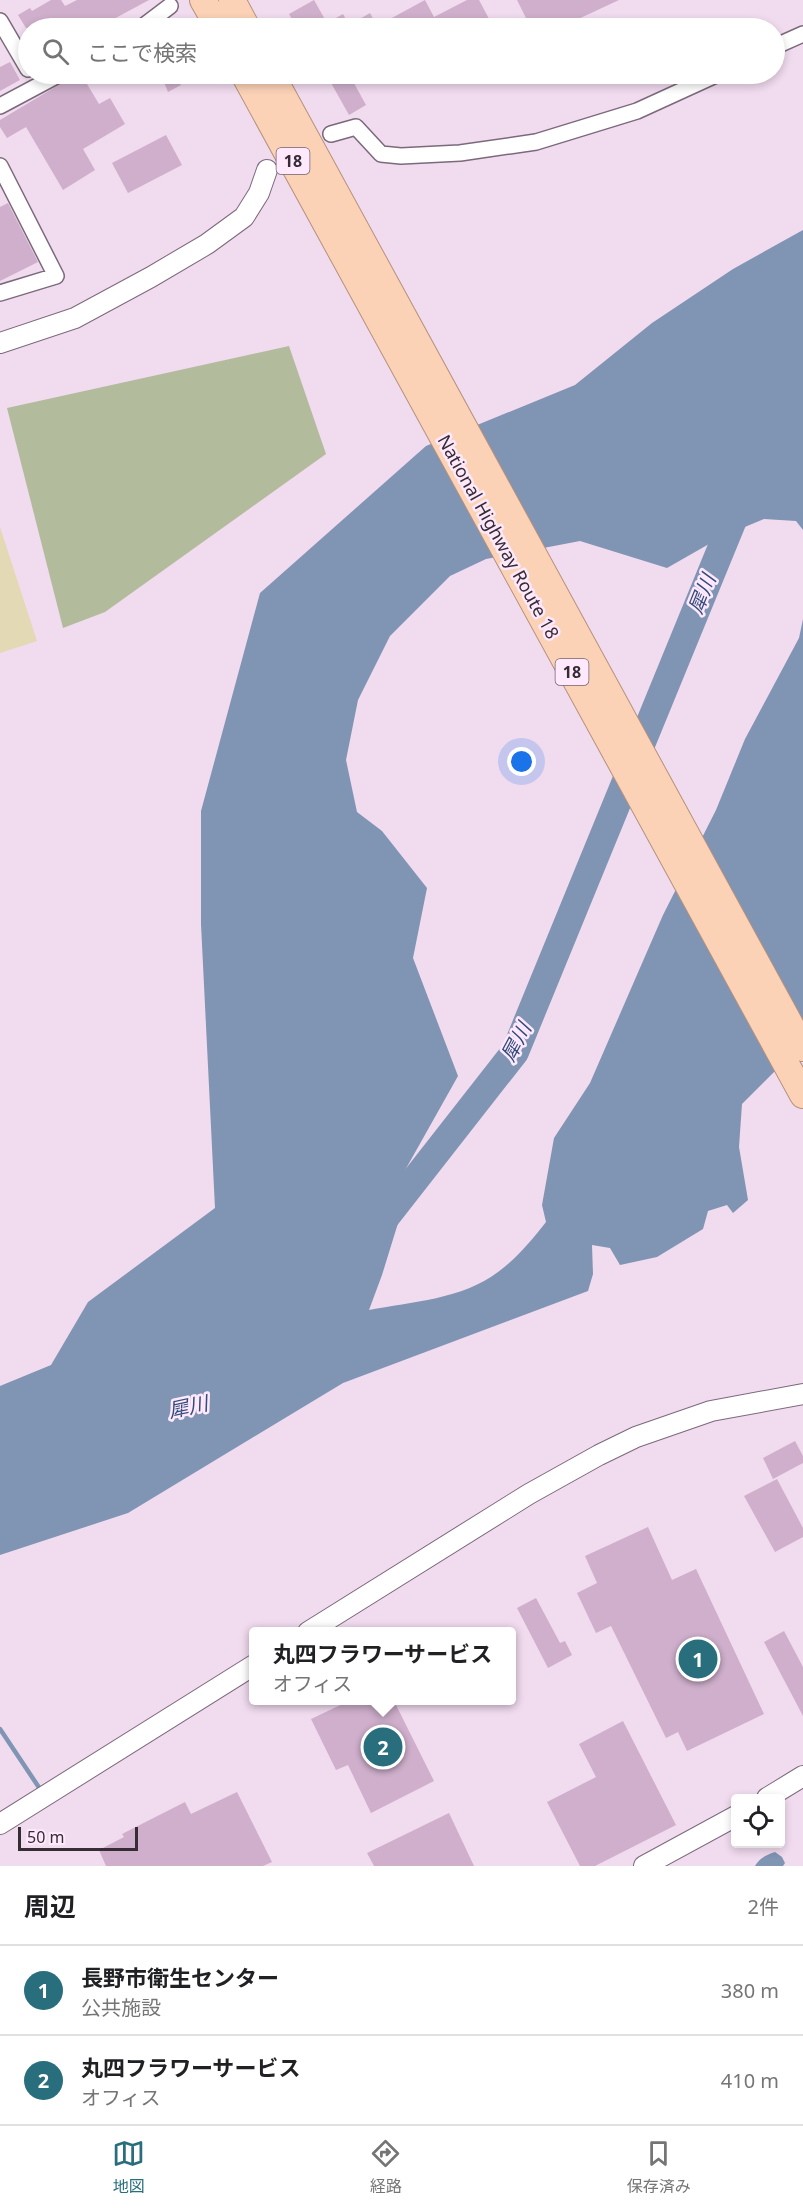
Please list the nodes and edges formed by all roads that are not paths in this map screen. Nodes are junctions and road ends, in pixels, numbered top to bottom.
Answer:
1 (203, 0) edge
2 (232, 0) edge
3 (170, 6) dead end
4 (154, 18) edge
5 (213, 18) edge
6 (242, 18) edge
7 (0, 21) edge
8 (803, 34) edge
9 (785, 42) edge
10 (18, 52) edge
11 (29, 84) edge
12 (250, 84) edge
13 (276, 84) edge
14 (696, 84) edge
15 (0, 106) edge
16 (331, 134) dead end
17 (0, 166) edge
18 (267, 170) dead end
19 (352, 246) junction
20 (0, 293) edge
21 (0, 343) edge
22 (803, 1048) edge
23 (803, 1095) edge
24 (803, 1394) edge
25 (316, 1627) edge
26 (249, 1668) edge
27 (803, 1776) edge
28 (773, 1794) edge
29 (731, 1818) edge
30 (0, 1824) edge
31 (645, 1866) edge

1 - 5 highway
2 - 6 highway
3 - 4 street
7 - 10 street
8 - 9 street
11 - 15 street
12 - 19 highway, National Highway Route 18 / 18
13 - 19 highway, National Highway Route 18 / 18
14 - 16 street
17 - 20 street
18 - 21 street
19 - 22 highway, National Highway Route 18 / 18
19 - 23 highway, National Highway Route 18 / 18
24 - 25 street
26 - 30 street
27 - 28 street
29 - 31 street

